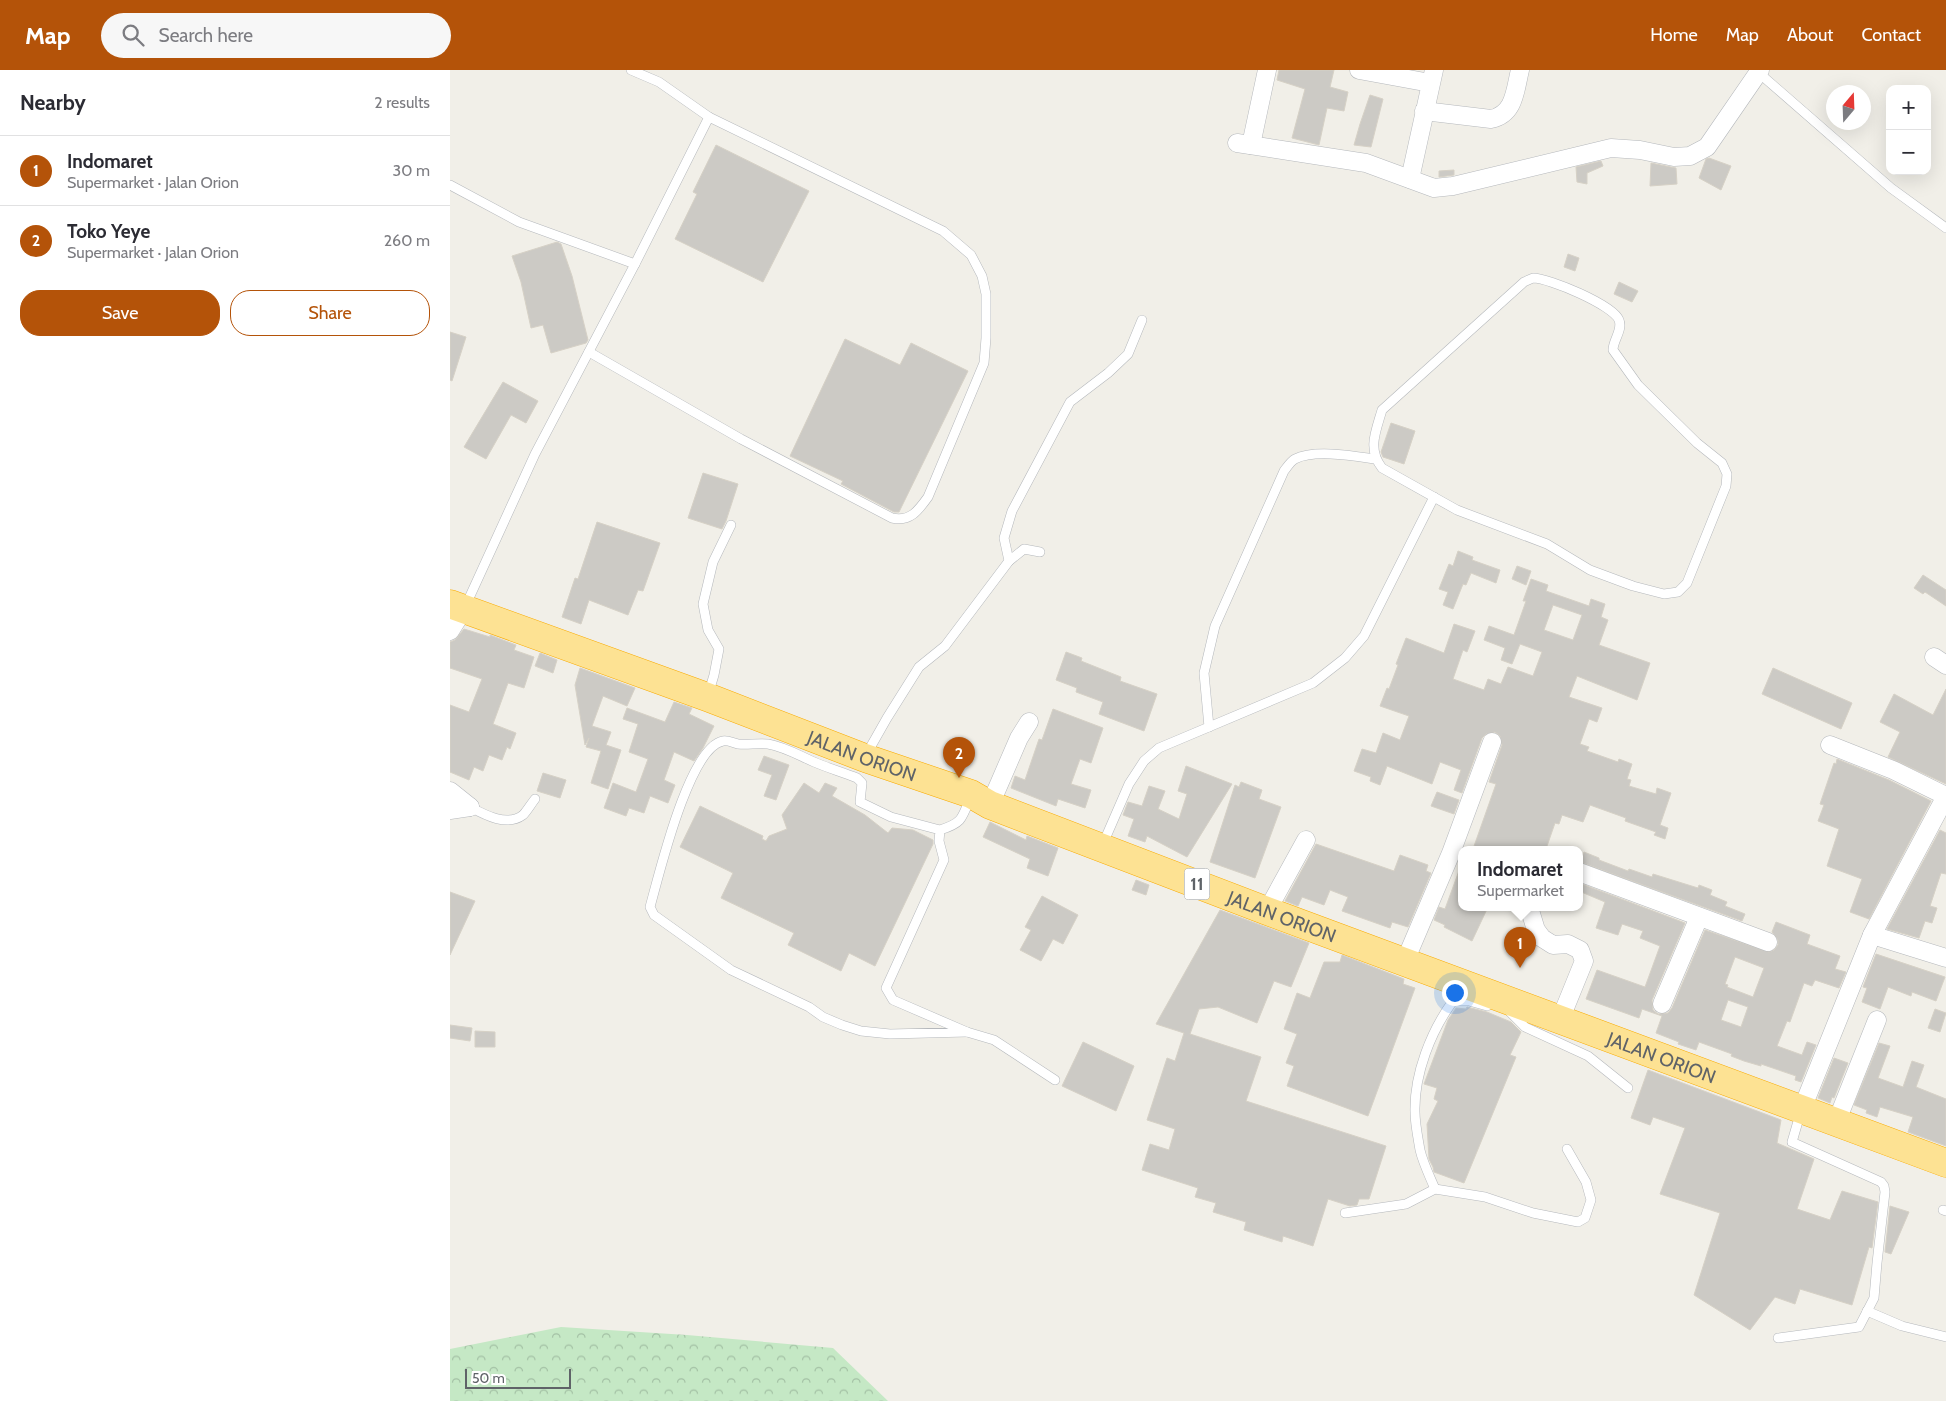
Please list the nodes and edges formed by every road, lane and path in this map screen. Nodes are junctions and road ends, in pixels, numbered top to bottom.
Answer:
1 (631, 70) edge
2 (653, 70) edge
3 (1267, 70) edge
4 (1359, 70) edge
5 (1520, 70) edge
6 (1759, 72) edge
7 (1432, 77) edge
8 (659, 82) junction
9 (1424, 111) junction
10 (709, 117) junction
11 (1410, 179) junction
12 (450, 185) edge
13 (1946, 228) edge
14 (635, 264) junction
15 (1142, 320) dead end
16 (590, 352) junction
17 (1375, 459) junction
18 (1434, 496) junction
19 (731, 525) dead end
20 (1040, 552) dead end
21 (1009, 561) junction
22 (455, 615) edge
23 (707, 697) junction
24 (1029, 722) dead end
25 (1209, 727) junction
26 (1492, 742) dead end
27 (1830, 744) dead end
28 (864, 758) junction
29 (450, 791) edge
30 (1945, 793) edge
31 (535, 799) dead end
32 (980, 799) junction
33 (470, 807) junction
34 (450, 810) edge
35 (940, 830) junction
36 (1306, 840) dead end
37 (1102, 847) junction
38 (1583, 874) edge
39 (1267, 911) junction
40 (1530, 911) edge
41 (1699, 917) junction
42 (1872, 935) junction
43 (1768, 942) dead end
44 (1946, 958) edge
45 (1405, 961) junction
46 (1662, 1004) dead end
47 (1506, 1008) junction
48 (1560, 1020) junction
49 (1877, 1020) dead end
50 (967, 1032) junction
51 (1055, 1080) dead end
52 (1628, 1088) dead end
53 (1802, 1109) junction
54 (1836, 1122) junction
55 (1567, 1150) dead end
56 (1946, 1163) edge
57 (1435, 1189) junction
58 (1345, 1213) dead end
59 (1867, 1311) junction
60 (1946, 1337) edge
61 (1778, 1338) dead end

1 - 8 lane
2 - 8 lane
3 - 11 street
4 - 7 street
5 - 9 street
6 - 11 street
6 - 13 lane
7 - 9 street
8 - 10 lane
9 - 11 street
10 - 14 lane
10 - 16 lane
12 - 14 lane
14 - 16 lane
15 - 21 lane
16 - 22 lane
17 - 18 lane
17 - 18 lane
17 - 25 lane
18 - 25 lane
19 - 23 lane
20 - 21 lane
21 - 28 lane
22 - 23 highway, JALAN ORION / 11
23 - 28 highway, JALAN ORION / 11
24 - 32 street
25 - 37 lane
26 - 45 street
27 - 30 street
28 - 32 highway, JALAN ORION / 11
29 - 33 street
30 - 42 street
31 - 33 lane
32 - 35 lane
32 - 37 highway, JALAN ORION / 11
33 - 34 street
35 - 50 lane
35 - 50 lane
36 - 39 street
37 - 39 highway, JALAN ORION / 11
38 - 41 street
39 - 45 highway, JALAN ORION / 11
40 - 48 street
41 - 43 street
41 - 46 street
42 - 44 street
42 - 53 street
45 - 47 highway, JALAN ORION / 11
47 - 48 highway, JALAN ORION / 11
47 - 52 lane
47 - 57 lane
48 - 53 highway, JALAN ORION / 11
49 - 54 street
50 - 51 lane
53 - 54 highway, JALAN ORION / 11
53 - 59 lane
54 - 56 highway, JALAN ORION / 11
55 - 57 lane
57 - 58 lane
59 - 60 lane
59 - 61 lane

